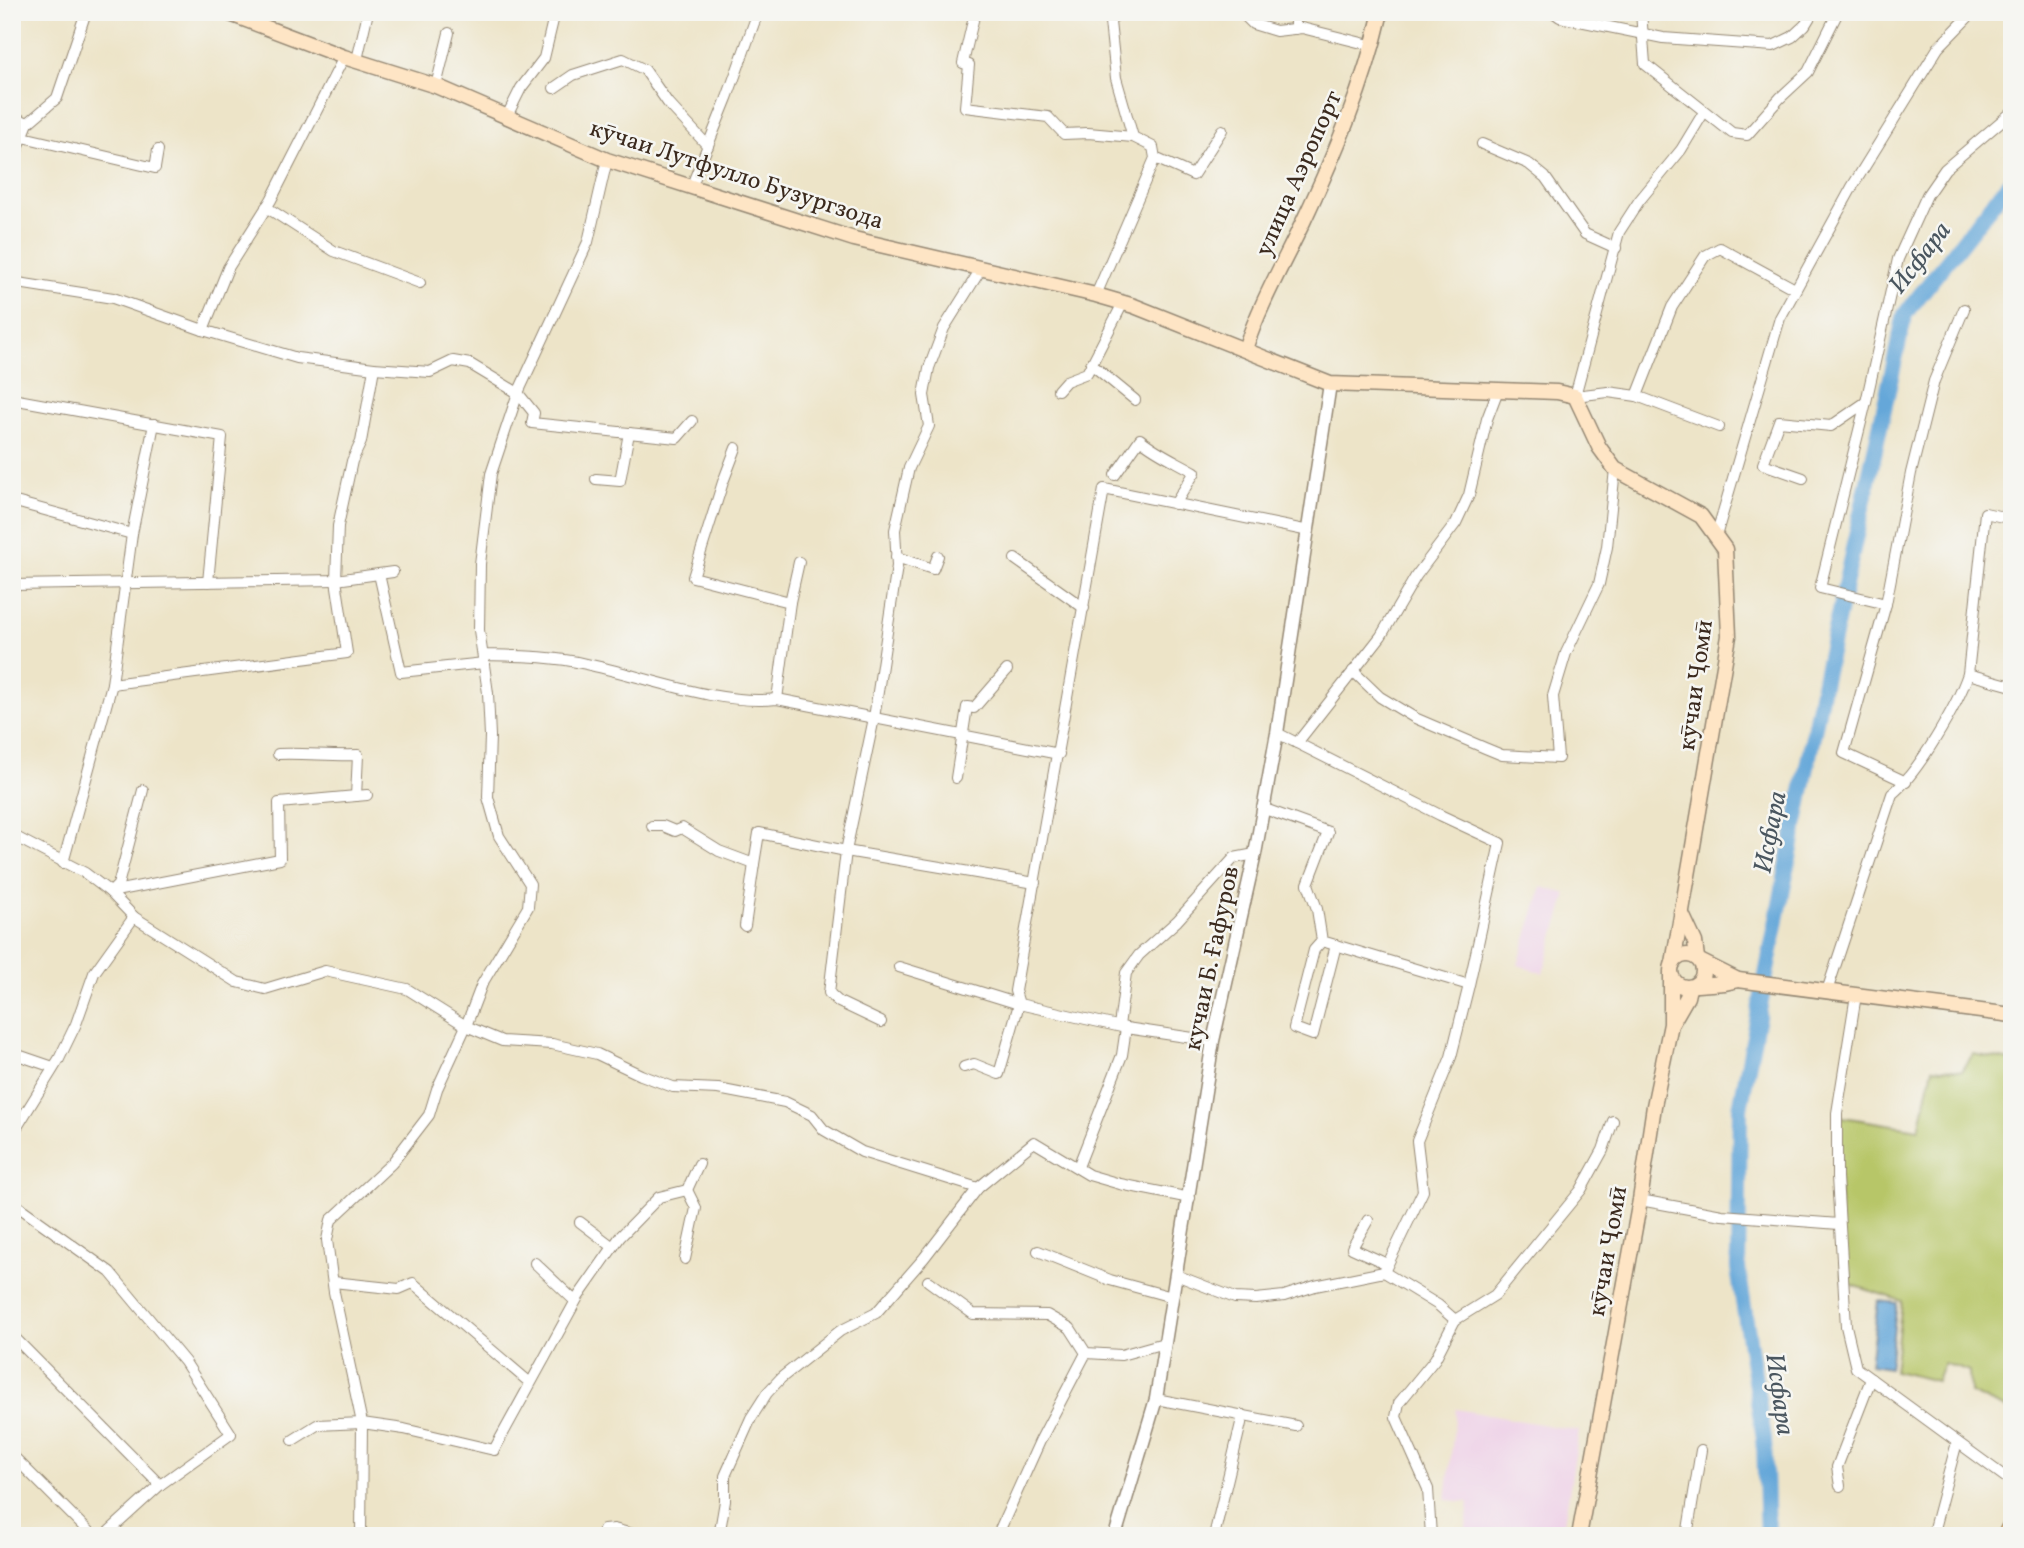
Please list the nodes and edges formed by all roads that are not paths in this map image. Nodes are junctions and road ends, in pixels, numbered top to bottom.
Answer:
1 (86, 12) edge
2 (225, 12) edge
3 (368, 12) edge
4 (555, 12) edge
5 (758, 12) edge
6 (975, 12) edge
7 (1117, 12) edge
8 (1241, 12) edge
9 (1295, 12) edge
10 (1381, 12) edge
11 (1553, 12) edge
12 (1641, 12) edge
13 (1813, 12) edge
14 (1838, 12) edge
15 (1973, 12) edge
16 (1295, 29) junction
17 (449, 33) dead end
18 (1643, 33) junction
19 (1374, 46) junction
20 (351, 59) junction
21 (436, 86) junction
22 (554, 88) dead end
23 (1704, 112) junction
24 (2012, 112) edge
25 (12, 116) edge
26 (507, 116) junction
27 (28, 123) junction
28 (1222, 130) dead end
29 (23, 137) junction
30 (1133, 137) junction
31 (1482, 144) dead end
32 (708, 146) junction
33 (159, 150) dead end
34 (1155, 158) junction
35 (607, 160) junction
36 (12, 163) edge
37 (692, 185) junction
38 (266, 207) junction
39 (1616, 248) junction
40 (981, 269) junction
41 (12, 282) edge
42 (420, 283) dead end
43 (1796, 289) junction
44 (1096, 295) junction
45 (1124, 303) junction
46 (1964, 309) dead end
47 (204, 330) junction
48 (1245, 349) junction
49 (12, 351) edge
50 (1091, 364) junction
51 (12, 368) edge
52 (374, 368) junction
53 (1330, 384) junction
54 (1058, 390) dead end
55 (1497, 390) junction
56 (518, 393) junction
57 (1637, 396) junction
58 (1575, 397) junction
59 (12, 399) edge
60 (1135, 400) dead end
61 (1866, 402) junction
62 (692, 421) dead end
63 (154, 424) junction
64 (1719, 427) dead end
65 (629, 433) junction
66 (736, 448) dead end
67 (1615, 470) junction
68 (1115, 475) dead end
69 (1803, 478) dead end
70 (596, 479) dead end
71 (12, 501) edge
72 (1175, 504) junction
73 (2012, 519) edge
74 (1309, 531) junction
75 (132, 534) junction
76 (1716, 536) junction
77 (938, 556) dead end
78 (896, 558) junction
79 (1015, 559) dead end
80 (799, 562) dead end
81 (393, 572) dead end
82 (379, 574) junction
83 (337, 580) junction
84 (125, 582) junction
85 (208, 582) junction
86 (12, 585) edge
87 (790, 603) junction
88 (1881, 603) junction
89 (1084, 608) junction
90 (484, 659) junction
91 (1007, 670) dead end
92 (1353, 671) junction
93 (1968, 674) junction
94 (112, 684) junction
95 (2012, 686) edge
96 (777, 699) junction
97 (874, 718) junction
98 (1277, 733) junction
99 (962, 736) junction
100 (1297, 743) junction
101 (278, 754) dead end
102 (1059, 754) junction
103 (956, 778) dead end
104 (1906, 782) junction
105 (144, 790) dead end
106 (1262, 808) junction
107 (652, 827) dead end
108 (12, 835) edge
109 (846, 851) junction
110 (1255, 855) junction
111 (63, 863) junction
112 (754, 864) junction
113 (1035, 883) junction
114 (110, 892) junction
115 (1681, 912) junction
116 (134, 917) junction
117 (745, 926) dead end
118 (1322, 941) junction
119 (1336, 945) junction
120 (1699, 960) junction
121 (899, 967) dead end
122 (1672, 969) junction
123 (1742, 980) junction
124 (1469, 985) junction
125 (1693, 986) junction
126 (1827, 991) junction
127 (1856, 995) junction
128 (1018, 1004) junction
129 (2012, 1015) edge
130 (881, 1022) dead end
131 (1671, 1024) junction
132 (466, 1026) junction
133 (1123, 1027) junction
134 (1213, 1041) junction
135 (12, 1053) edge
136 (54, 1067) junction
137 (964, 1068) dead end
138 (1613, 1121) dead end
139 (12, 1135) edge
140 (699, 1164) dead end
141 (1078, 1167) junction
142 (978, 1188) junction
143 (687, 1190) junction
144 (1190, 1198) junction
145 (1640, 1200) junction
146 (12, 1202) edge
147 (1368, 1220) dead end
148 (580, 1222) dead end
149 (1839, 1224) junction
150 (613, 1247) junction
151 (1038, 1251) dead end
152 (685, 1259) dead end
153 (535, 1263) dead end
154 (1385, 1268) junction
155 (1176, 1275) junction
156 (928, 1281) dead end
157 (333, 1282) junction
158 (1172, 1297) junction
159 (575, 1301) junction
160 (1455, 1320) junction
161 (12, 1335) edge
162 (1164, 1343) junction
163 (1086, 1353) junction
164 (1871, 1379) junction
165 (529, 1382) junction
166 (1156, 1399) junction
167 (1243, 1415) junction
168 (362, 1423) junction
169 (1296, 1426) dead end
170 (293, 1440) dead end
171 (1957, 1443) junction
172 (1701, 1450) dead end
173 (12, 1455) edge
174 (2012, 1482) edge
175 (160, 1485) junction
176 (1840, 1486) dead end
177 (2012, 1521) edge
178 (93, 1536) edge
179 (104, 1536) edge
180 (361, 1536) edge
181 (602, 1536) edge
182 (640, 1536) edge
183 (719, 1536) edge
184 (997, 1536) edge
185 (1115, 1536) edge
186 (1214, 1536) edge
187 (1431, 1536) edge
188 (1579, 1536) edge
189 (1687, 1536) edge
190 (1933, 1536) edge
191 (2005, 1536) edge

1 - 27 street
2 - 20 main road, кӯчаи Лутфулло Бузургзода
3 - 20 street
4 - 26 street
5 - 32 street
6 - 30 street
7 - 30 street
8 - 16 street
9 - 16 street
10 - 19 main road, улица Аэропорт
11 - 18 street
12 - 18 street
13 - 18 street
14 - 23 street
15 - 43 street
16 - 19 street
17 - 21 street
18 - 23 street
19 - 48 main road, улица Аэропорт
20 - 21 main road, кӯчаи Лутфулло Бузургзода
20 - 38 street
21 - 26 main road, кӯчаи Лутфулло Бузургзода
22 - 32 street
23 - 39 street
24 - 61 street
25 - 27 street
26 - 35 main road, кӯчаи Лутфулло Бузургзода
27 - 29 street
28 - 34 street
29 - 33 street
29 - 36 street
30 - 34 street
31 - 39 street
32 - 37 street
34 - 44 street
35 - 37 main road, кӯчаи Лутфулло Бузургзода
35 - 56 street
37 - 40 main road, кӯчаи Лутфулло Бузургзода
38 - 42 street
38 - 47 street
39 - 58 street
40 - 44 main road, кӯчаи Лутфулло Бузургзода
40 - 78 street
41 - 47 street
43 - 57 street
43 - 76 street
44 - 45 main road, кӯчаи Лутфулло Бузургзода
45 - 48 main road, кӯчаи Лутфулло Бузургзода
45 - 50 street
46 - 88 street
47 - 52 street
48 - 53 main road, кӯчаи Лутфулло Бузургзода
49 - 51 street
50 - 54 street
50 - 60 street
52 - 56 street
52 - 83 street
53 - 55 main road
53 - 74 street, кучаи Б. Ғафуров
55 - 58 main road
55 - 92 street
56 - 65 street
56 - 90 street
57 - 58 street
57 - 64 street
58 - 67 main road, кӯчаи Ҷомӣ
59 - 63 street
61 - 69 street
61 - 88 street
62 - 65 street
63 - 75 street
63 - 85 street
65 - 70 street
66 - 87 street
67 - 76 main road, кӯчаи Ҷомӣ
67 - 92 street
68 - 72 street
71 - 75 street
72 - 74 street
72 - 89 street
73 - 93 street
74 - 98 street, кучаи Б. Ғафуров
75 - 84 street
76 - 115 main road, кӯчаи Ҷомӣ
77 - 78 street
78 - 97 street
79 - 89 street
80 - 87 street
81 - 82 street
82 - 83 street
82 - 90 street
83 - 85 street
83 - 94 street
84 - 85 street
84 - 86 street
84 - 94 street
87 - 96 street
88 - 104 street
89 - 102 street
90 - 96 street
90 - 132 street
91 - 99 street
92 - 100 street
93 - 95 street
93 - 104 street
94 - 111 street
96 - 97 street
97 - 99 street
97 - 109 street
98 - 100 street
98 - 106 street, кучаи Б. Ғафуров
99 - 102 street
99 - 103 street
100 - 124 street
101 - 114 street
102 - 113 street
104 - 126 street
105 - 114 street
106 - 110 street, кучаи Б. Ғафуров
106 - 118 street
107 - 112 street
108 - 111 street
109 - 112 street
109 - 113 street
109 - 130 street
110 - 133 street
110 - 134 street, кучаи Б. Ғафуров
111 - 114 street
112 - 117 street
113 - 128 street
114 - 116 street
115 - 120 main road
115 - 122 main road, кӯчаи Ҷомӣ
116 - 132 street
116 - 136 street
118 - 119 street
118 - 119 street
119 - 124 street
120 - 122 main road
120 - 123 main road
120 - 125 main road
121 - 128 street
122 - 125 main road
122 - 131 main road, кӯчаи Ҷомӣ
123 - 125 main road
123 - 126 main road
124 - 154 street
125 - 131 main road
126 - 127 main road
127 - 129 main road
127 - 149 street
128 - 133 street
128 - 137 street
131 - 145 main road, кӯчаи Ҷомӣ
132 - 142 street
132 - 157 street
133 - 134 street
133 - 141 street
134 - 144 street, кучаи Б. Ғафуров
135 - 136 street
136 - 139 street
138 - 160 street
140 - 143 street
141 - 142 street
141 - 144 street
142 - 183 street
143 - 150 street
143 - 152 street
144 - 155 street, кучаи Б. Ғафуров
145 - 149 street
145 - 188 main road, кӯчаи Ҷомӣ
146 - 175 street
147 - 154 street
148 - 150 street
149 - 164 street
150 - 159 street
151 - 158 street
153 - 159 street
154 - 155 street
154 - 160 street
155 - 158 street, кучаи Б. Ғафуров
156 - 163 street
157 - 165 street
157 - 168 street
158 - 162 street, кучаи Б. Ғафуров
159 - 165 street
160 - 187 street
161 - 175 street
162 - 163 street
162 - 166 street, кучаи Б. Ғафуров
163 - 184 street
164 - 171 street
164 - 176 street
165 - 168 street
166 - 167 street
166 - 185 street, кучаи Б. Ғафуров
167 - 169 street
167 - 186 street
168 - 170 street
168 - 180 street
171 - 174 street
171 - 190 street
172 - 189 street
173 - 178 street
175 - 179 street
177 - 191 main road
181 - 182 street

